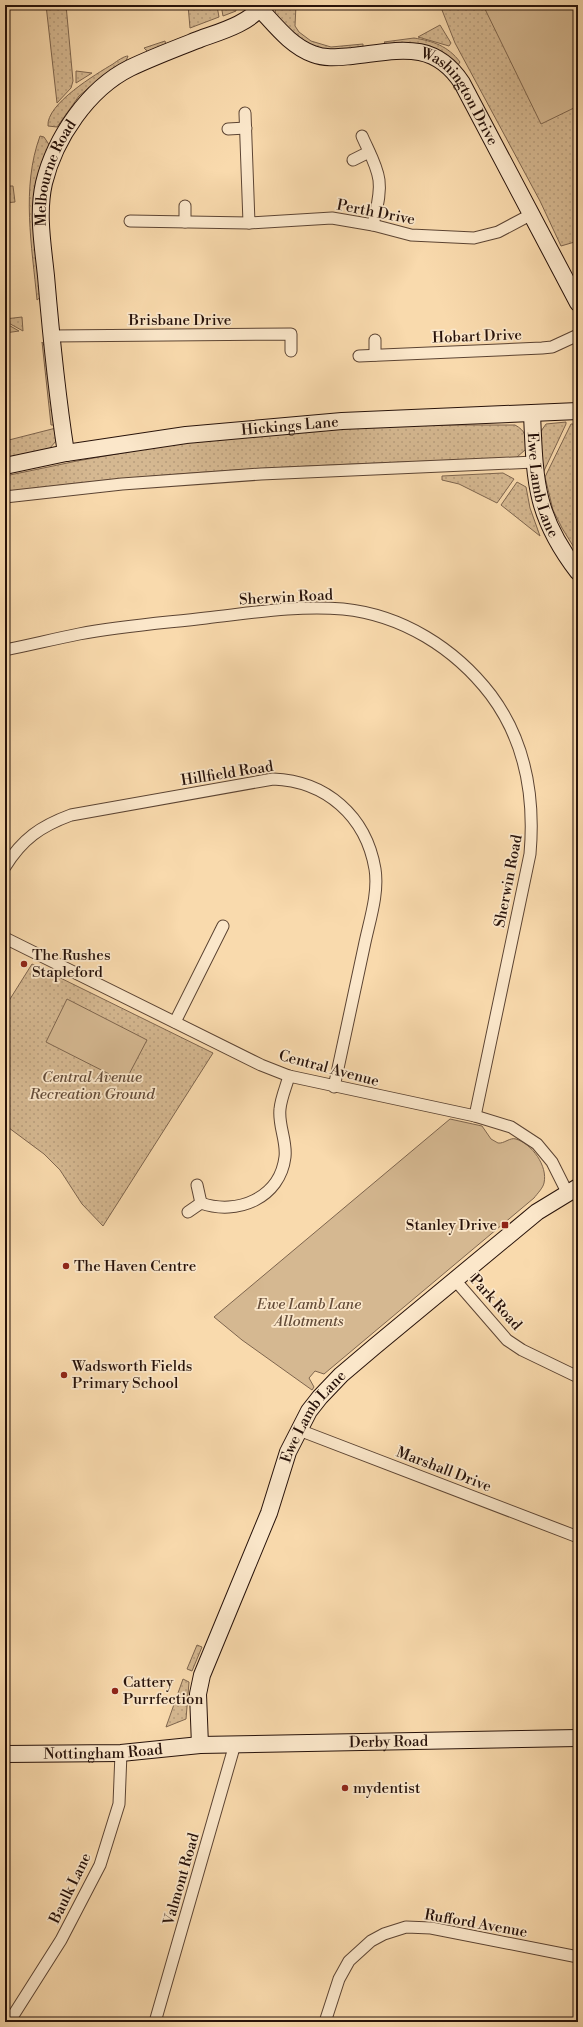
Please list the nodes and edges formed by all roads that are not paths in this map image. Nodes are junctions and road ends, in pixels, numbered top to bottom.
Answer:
1 (261, 7) edge
2 (245, 113) dead end
3 (246, 128) junction
4 (228, 129) dead end
5 (362, 136) dead end
6 (369, 152) junction
7 (353, 160) dead end
8 (185, 206) dead end
9 (532, 214) junction
10 (130, 221) dead end
11 (185, 222) junction
12 (248, 223) junction
13 (373, 224) junction
14 (578, 303) edge
15 (578, 335) edge
16 (52, 336) junction
17 (375, 340) dead end
18 (291, 350) dead end
19 (375, 355) junction
20 (359, 356) dead end
21 (578, 411) edge
22 (532, 414) junction
23 (66, 454) junction
24 (534, 462) junction
25 (5, 466) edge
26 (5, 497) edge
27 (578, 572) edge
28 (5, 650) edge
29 (5, 867) edge
30 (224, 926) dead end
31 (5, 938) edge
32 (175, 1022) junction
33 (289, 1076) junction
34 (334, 1086) junction
35 (475, 1116) junction
36 (197, 1185) dead end
37 (572, 1189) edge
38 (201, 1203) junction
39 (188, 1212) dead end
40 (455, 1280) junction
41 (578, 1377) edge
42 (299, 1430) junction
43 (578, 1537) edge
44 (578, 1738) edge
45 (235, 1744) junction
46 (200, 1745) junction
47 (121, 1753) junction
48 (5, 1754) edge
49 (578, 1957) edge
50 (9, 2022) edge
51 (155, 2022) edge
52 (325, 2022) edge

1 - 9 street, Washington Drive
1 - 16 street, Melbourne Road
2 - 3 street
3 - 4 street
3 - 12 street
5 - 6 street
6 - 7 street
6 - 13 street
8 - 11 street
9 - 13 street, Perth Drive
9 - 14 street, Washington Drive
10 - 11 street, Perth Drive
11 - 12 street, Perth Drive
12 - 13 street, Perth Drive
15 - 19 street, Hobart Drive
16 - 18 street, Brisbane Drive
16 - 23 street, Melbourne Road
17 - 19 street
19 - 20 street, Hobart Drive
21 - 22 street, Hickings Lane
22 - 23 street, Hickings Lane
22 - 24 street, Ewe Lamb Lane
23 - 25 street, Hickings Lane
24 - 26 street
24 - 27 street, Ewe Lamb Lane
28 - 35 street, Sherwin Road
29 - 34 street, Hillfield Road
30 - 32 street
31 - 32 street, Central Avenue
32 - 33 street, Central Avenue
33 - 34 street, Central Avenue
33 - 38 street
34 - 35 street, Central Avenue
35 - 37 street, Central Avenue
36 - 38 street
37 - 40 street, Ewe Lamb Lane
38 - 39 street
40 - 41 street, Park Road
40 - 42 street, Ewe Lamb Lane
42 - 43 street, Marshall Drive
42 - 46 street, Ewe Lamb Lane
44 - 45 street, Derby Road
45 - 46 street, Derby Road
45 - 51 street, Valmont Road
46 - 47 street, Nottingham Road
47 - 48 street, Nottingham Road
47 - 50 street, Baulk Lane
49 - 52 street, Rufford Avenue

